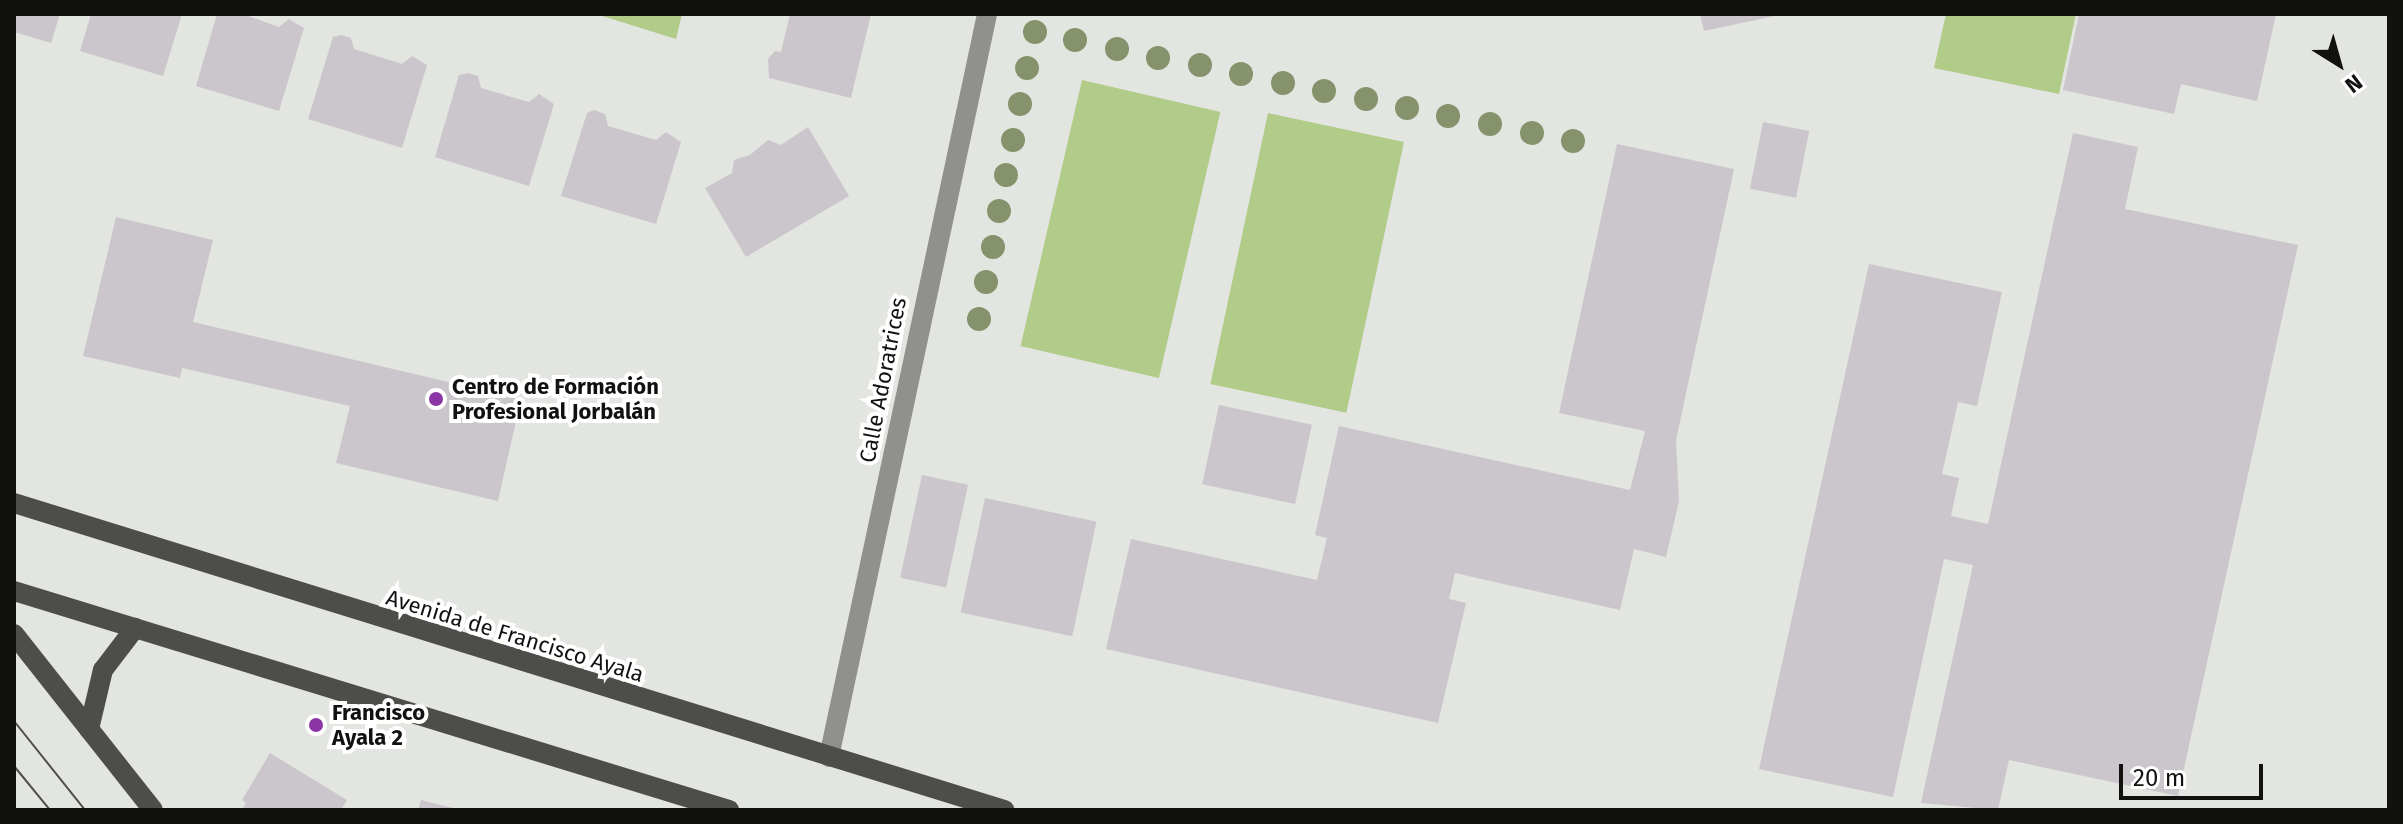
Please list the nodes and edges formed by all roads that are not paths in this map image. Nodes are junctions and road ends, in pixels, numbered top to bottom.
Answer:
1 (987, 14) edge
2 (14, 503) edge
3 (14, 591) edge
4 (135, 628) junction
5 (14, 634) edge
6 (89, 729) junction
7 (829, 757) junction
8 (153, 810) edge
9 (729, 810) edge
10 (1004, 810) edge

1 - 7 street, Calle Adoratrices
2 - 7 main road, Avenida de Francisco Ayala
3 - 4 main road
4 - 6 main road
4 - 9 main road
5 - 6 main road
6 - 8 main road
7 - 10 main road, Avenida de Francisco Ayala

